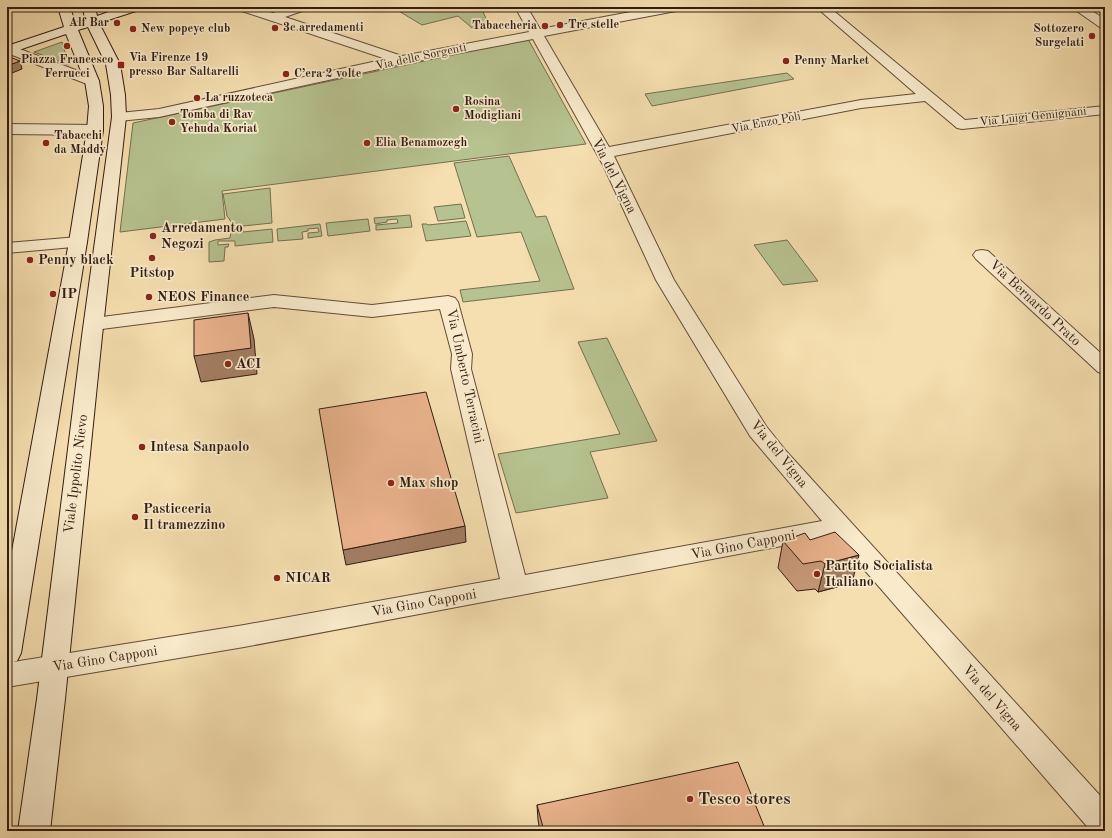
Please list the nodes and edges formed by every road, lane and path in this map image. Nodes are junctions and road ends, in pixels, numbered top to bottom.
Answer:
1 (64, 7) edge
2 (89, 7) edge
3 (136, 7) edge
4 (243, 7) edge
5 (301, 7) edge
6 (520, 7) edge
7 (676, 7) edge
8 (822, 7) edge
9 (1077, 7) edge
10 (273, 17) junction
11 (92, 21) junction
12 (1105, 25) edge
13 (70, 28) junction
14 (535, 34) junction
15 (8, 50) edge
16 (402, 60) junction
17 (92, 81) junction
18 (927, 97) junction
19 (1105, 110) edge
20 (119, 118) junction
21 (7, 129) edge
22 (95, 130) junction
23 (604, 153) junction
24 (78, 242) junction
25 (7, 248) edge
26 (982, 255) dead end
27 (94, 324) junction
28 (1105, 368) edge
29 (841, 526) junction
30 (515, 586) junction
31 (7, 653) edge
32 (54, 668) junction
33 (7, 675) edge
34 (1102, 815) edge
35 (34, 831) edge

1 - 13 street
2 - 11 street
3 - 11 street
4 - 10 street
5 - 10 street
6 - 14 street, Via del Vigna
7 - 14 street, Via delle Sorgenti
8 - 18 street
9 - 12 street
10 - 16 street
11 - 13 street
11 - 20 street
13 - 15 street
13 - 17 street
14 - 16 street, Via delle Sorgenti
14 - 23 street, Via del Vigna
15 - 17 street
16 - 20 street, Via delle Sorgenti
17 - 22 street
18 - 19 street, Via Luigi Gemignani
18 - 23 street, Via Enzo Poli
20 - 27 street, Viale Ippolito Nievo
21 - 22 street
22 - 24 street
23 - 29 street, Via del Vigna
24 - 25 street
24 - 31 street
26 - 28 street, Via Bernardo Prato
27 - 30 street, Via Umberto Terracini
27 - 32 street, Viale Ippolito Nievo
29 - 30 street, Via Gino Capponi
29 - 34 street, Via del Vigna
30 - 32 street, Via Gino Capponi
32 - 33 street, Via Gino Capponi
32 - 35 street, Viale Ippolito Nievo

